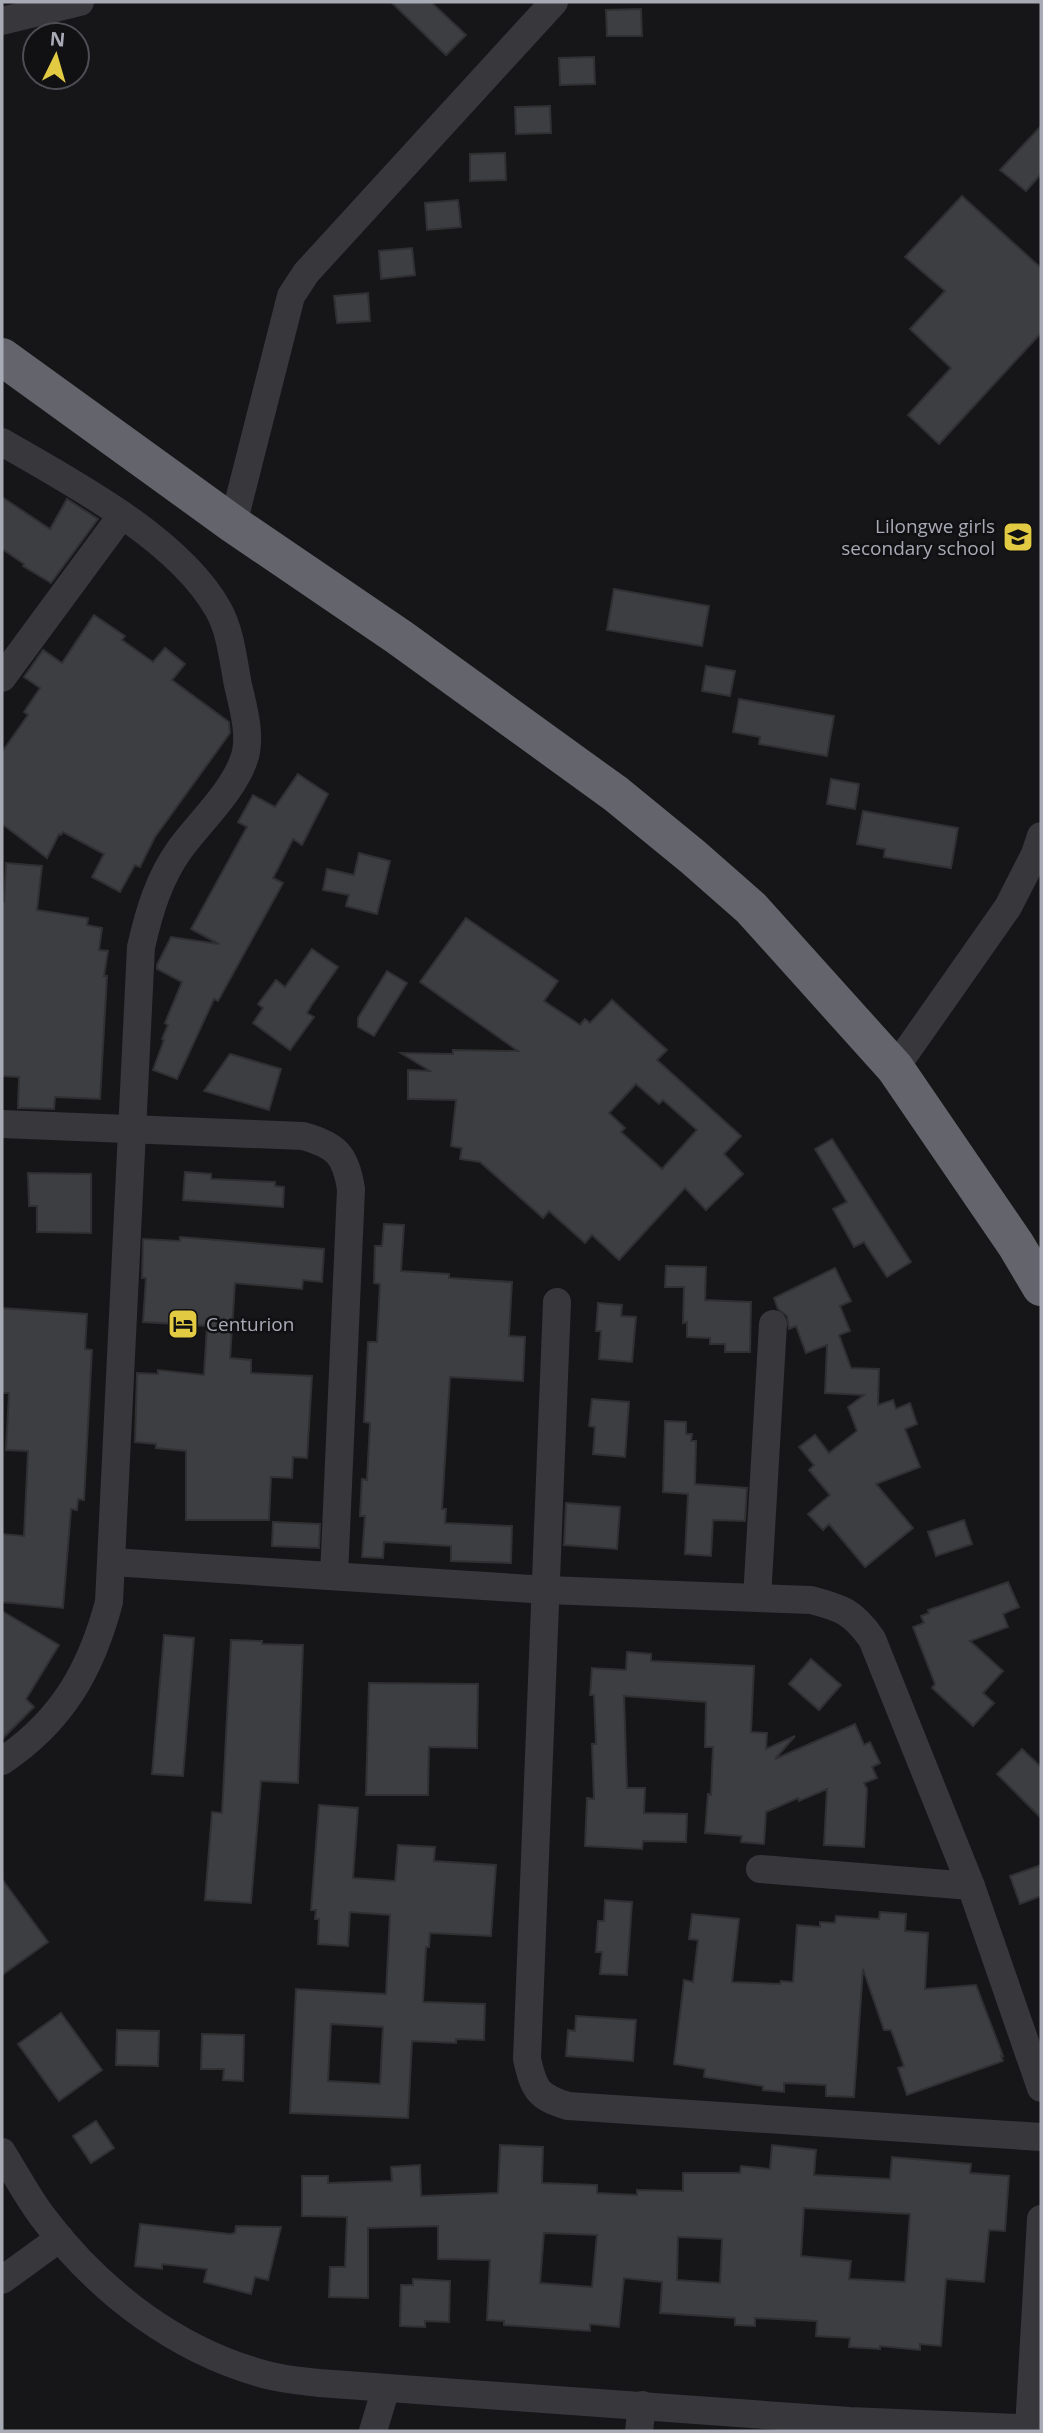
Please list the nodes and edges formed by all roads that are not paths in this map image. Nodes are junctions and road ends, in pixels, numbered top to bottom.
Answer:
1 (80, 2) edge
2 (554, 2) edge
3 (2, 22) edge
4 (2, 357) edge
5 (2, 442) edge
6 (122, 515) junction
7 (233, 524) junction
8 (2, 678) edge
9 (1041, 836) edge
10 (895, 1068) junction
11 (2, 1124) edge
12 (133, 1130) junction
13 (1041, 1287) edge
14 (557, 1303) dead end
15 (773, 1324) dead end
16 (112, 1562) junction
17 (334, 1576) junction
18 (547, 1590) junction
19 (757, 1598) junction
20 (2, 1761) edge
21 (760, 1869) dead end
22 (971, 1886) junction
23 (1041, 2088) edge
24 (1041, 2137) edge
25 (2, 2152) edge
26 (1041, 2219) edge
27 (60, 2238) junction
28 (2, 2280) edge
29 (386, 2388) junction
30 (640, 2418) edge
31 (1035, 2428) edge
32 (373, 2431) edge

1 - 3 street
2 - 7 street
4 - 7 highway
5 - 6 street
6 - 8 street
6 - 12 street
7 - 10 highway
9 - 10 street
10 - 13 highway
11 - 12 street
12 - 16 street
12 - 17 street
14 - 18 street
15 - 19 street
16 - 17 street
16 - 20 street
17 - 18 street
18 - 19 street
18 - 24 street
19 - 22 street
21 - 22 street
22 - 23 street
25 - 27 street
26 - 31 street
27 - 28 street
27 - 29 street
29 - 30 street
29 - 32 street
30 - 31 street

